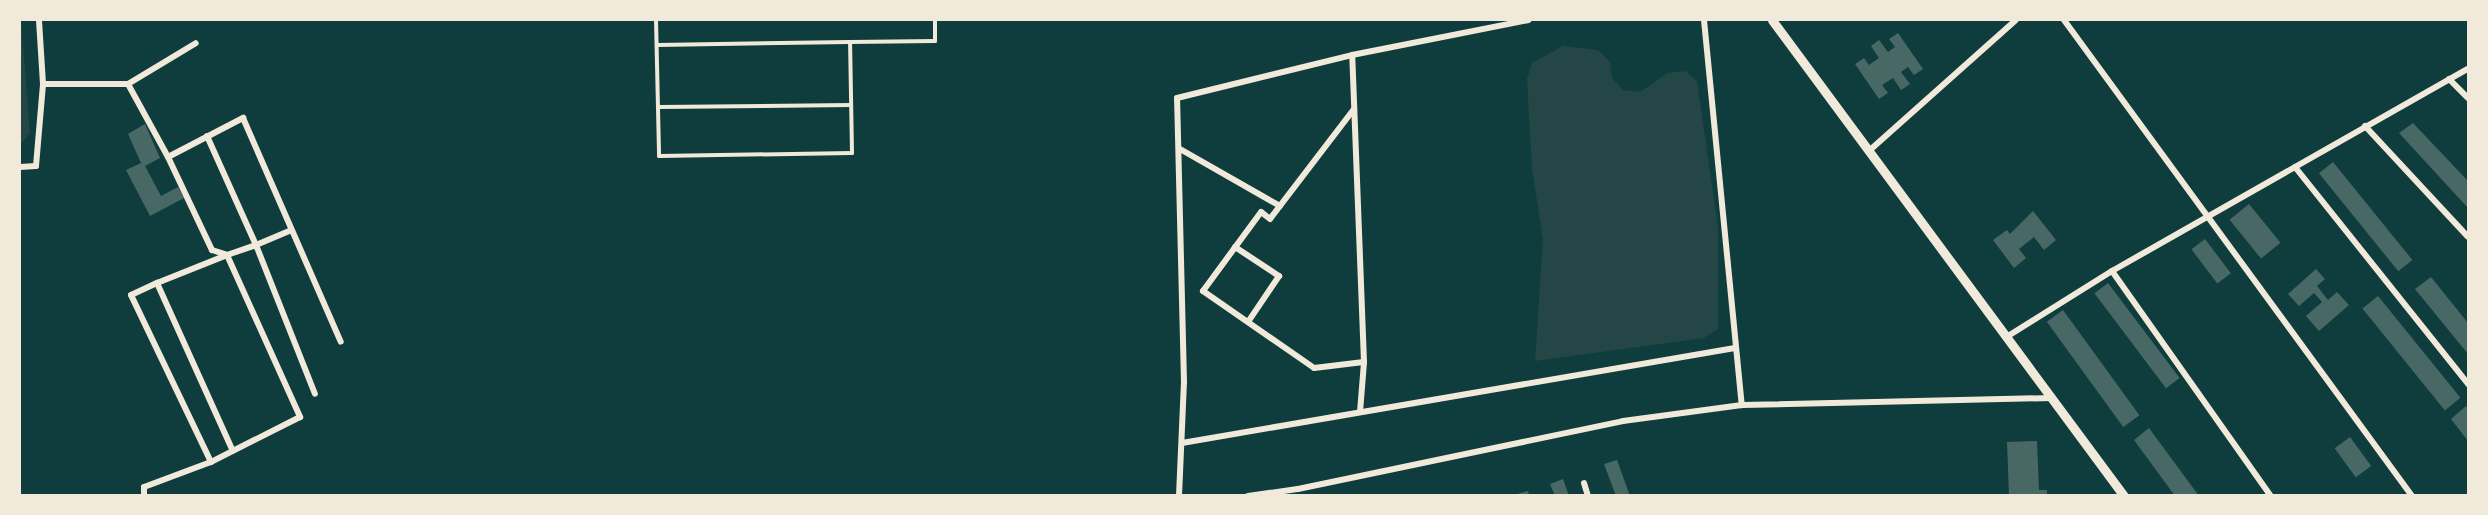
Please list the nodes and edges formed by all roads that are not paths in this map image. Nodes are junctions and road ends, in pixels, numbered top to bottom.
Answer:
1 (39, 20) edge
2 (656, 20) edge
3 (935, 20) edge
4 (1529, 20) edge
5 (1704, 20) edge
6 (1772, 20) edge
7 (2016, 20) edge
8 (2064, 20) edge
9 (850, 42) junction
10 (196, 43) dead end
11 (657, 45) junction
12 (1352, 56) junction
13 (2469, 69) edge
14 (2449, 79) junction
15 (43, 84) junction
16 (128, 84) junction
17 (2469, 99) edge
18 (851, 105) junction
19 (658, 107) junction
20 (1354, 109) junction
21 (2365, 126) junction
22 (207, 136) junction
23 (1180, 149) junction
24 (1870, 150) junction
25 (168, 156) junction
26 (20, 167) edge
27 (2295, 167) junction
28 (1280, 206) junction
29 (2211, 217) junction
30 (291, 230) junction
31 (2469, 237) edge
32 (256, 245) junction
33 (1235, 247) junction
34 (227, 255) junction
35 (2112, 271) junction
36 (157, 283) junction
37 (1248, 322) junction
38 (2008, 336) junction
39 (341, 342) dead end
40 (1735, 348) junction
41 (1364, 362) junction
42 (2469, 384) edge
43 (315, 394) dead end
44 (2052, 398) junction
45 (1742, 405) junction
46 (1360, 412) junction
47 (1182, 443) junction
48 (233, 451) junction
49 (211, 462) junction
50 (1584, 483) dead end
51 (144, 495) edge
52 (1179, 495) edge
53 (1248, 495) edge
54 (1588, 495) edge
55 (2124, 495) edge
56 (2271, 495) edge
57 (2412, 495) edge

1 - 15 street
2 - 11 lane
3 - 9 lane
4 - 12 street
5 - 40 street
6 - 24 street
7 - 24 street
8 - 29 street
9 - 11 lane
9 - 18 lane
10 - 16 street
11 - 19 lane
12 - 20 street
12 - 23 street
13 - 14 street
14 - 17 street
14 - 21 street
15 - 16 street
15 - 26 street
16 - 25 street
18 - 19 lane
18 - 19 lane
20 - 28 street
20 - 41 street
21 - 27 street
21 - 31 street
22 - 25 street
22 - 30 street
22 - 32 street
23 - 28 street
23 - 47 street
24 - 38 street
25 - 34 street
27 - 29 street
27 - 42 street
28 - 33 street
29 - 35 street
29 - 57 street
30 - 32 street
30 - 39 street
32 - 34 street
32 - 43 street
33 - 37 street
33 - 37 street
34 - 36 street
34 - 48 street
35 - 38 street
35 - 56 street
36 - 48 street
36 - 49 street
37 - 41 street
38 - 44 street
40 - 45 street
40 - 46 street
41 - 46 street
44 - 45 street
44 - 55 street
45 - 53 street
46 - 47 street
47 - 52 street
48 - 49 street
49 - 51 street
50 - 54 street

